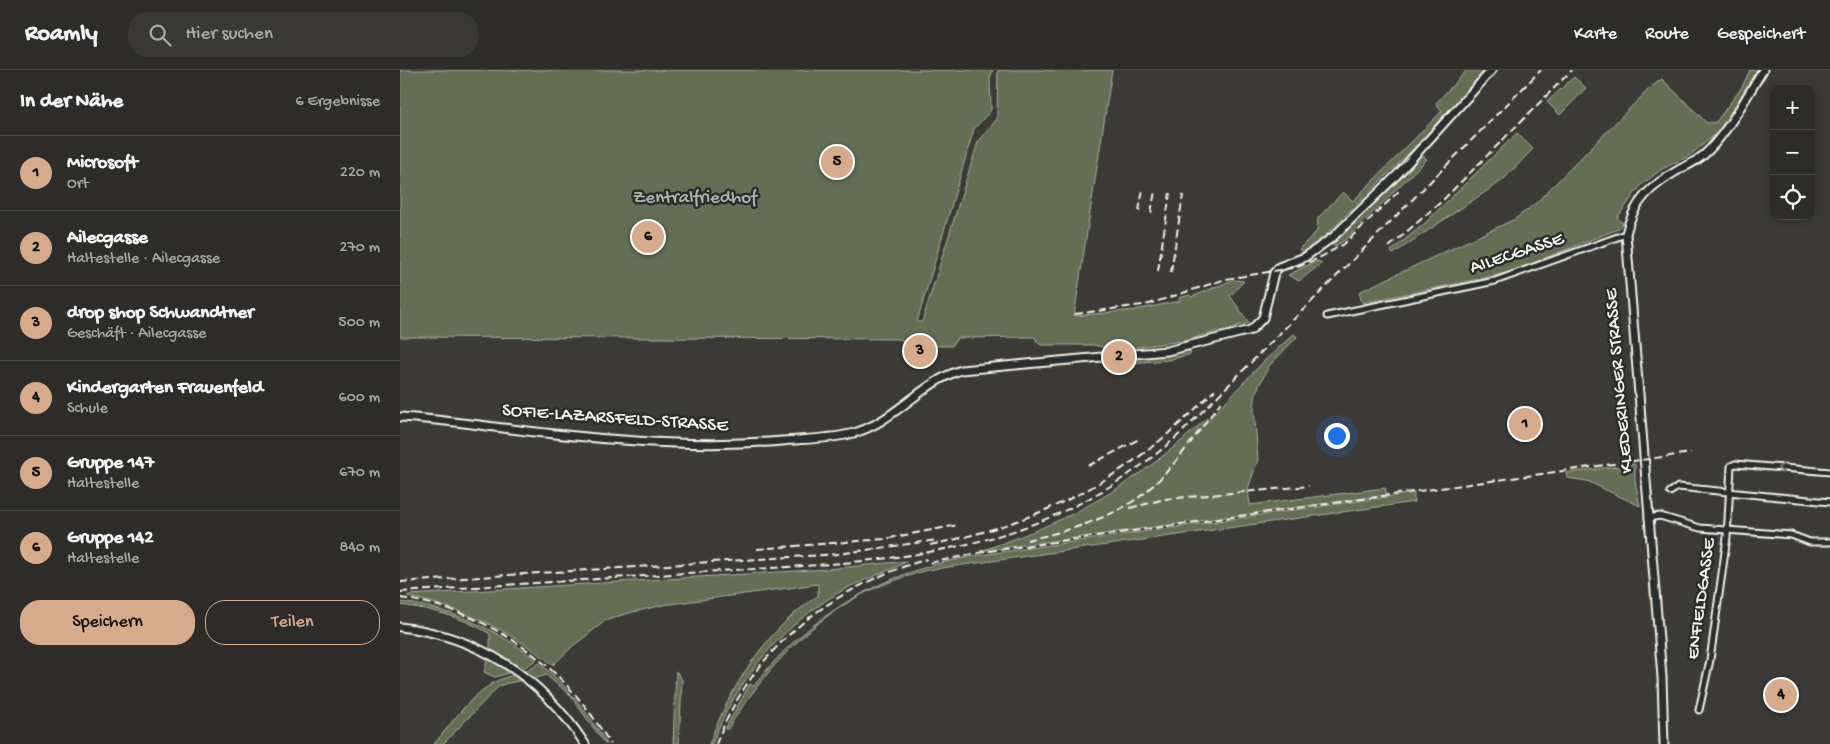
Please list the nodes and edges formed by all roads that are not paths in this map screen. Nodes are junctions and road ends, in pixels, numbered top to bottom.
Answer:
1 (1492, 70) edge
2 (1762, 70) edge
3 (1626, 234) junction
4 (1327, 316) dead end
5 (400, 417) edge
6 (1830, 472) edge
7 (1670, 492) dead end
8 (1729, 492) junction
9 (1830, 502) edge
10 (1648, 518) junction
11 (1726, 531) junction
12 (1830, 542) edge
13 (400, 627) edge
14 (1699, 710) dead end
15 (585, 744) edge
16 (1664, 744) edge

1 - 5 street, SOFIE-LAZARSFELD-STRASSE
2 - 3 street, KLEDERINGER STRASSE
3 - 4 street, AILECGASSE
3 - 10 street, KLEDERINGER STRASSE
6 -> 8 street, ENFIELDGASSE
7 - 8 street
8 - 9 street
8 - 11 street, ENFIELDGASSE
10 - 11 street
10 - 16 street, KLEDERINGER STRASSE
11 - 12 street
11 - 14 street, ENFIELDGASSE
13 - 15 street

